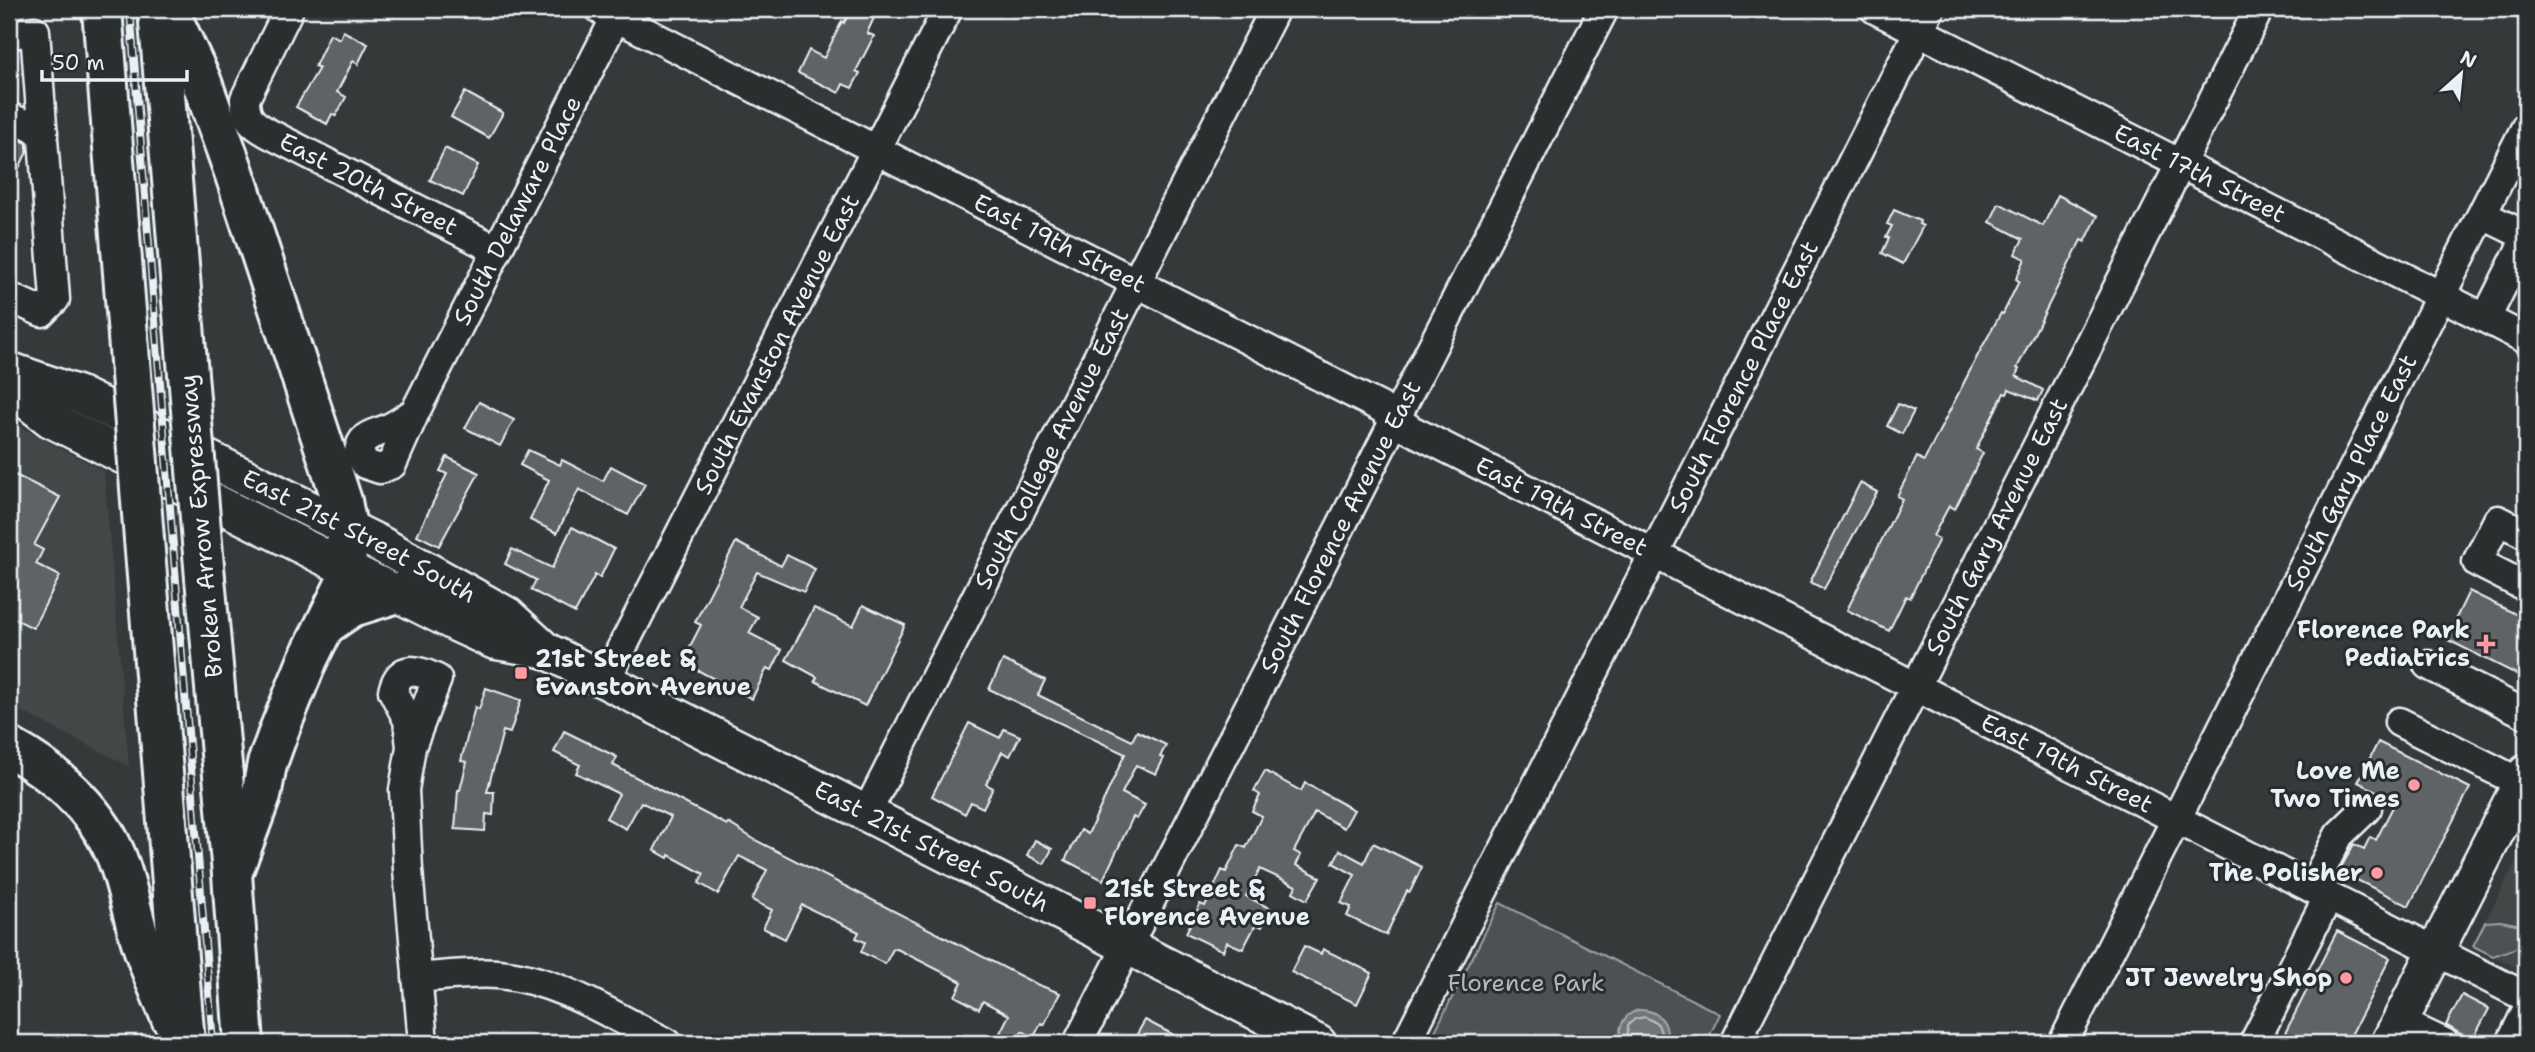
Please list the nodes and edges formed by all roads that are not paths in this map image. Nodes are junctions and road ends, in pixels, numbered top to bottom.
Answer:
1 (102, 9) edge
2 (158, 9) edge
3 (167, 9) edge
4 (289, 9) edge
5 (948, 9) edge
6 (1275, 9) edge
7 (1604, 9) edge
8 (1875, 9) edge
9 (2259, 9) edge
10 (612, 11) edge
11 (1925, 20) edge
12 (9, 34) edge
13 (9, 117) edge
14 (2526, 127) edge
15 (43, 132) junction
16 (877, 149) junction
17 (2180, 164) junction
18 (2483, 215) junction
19 (2526, 237) edge
20 (497, 250) junction
21 (1137, 282) junction
22 (2442, 296) junction
23 (9, 297) edge
24 (2486, 318) junction
25 (2526, 339) edge
26 (9, 370) edge
27 (9, 387) edge
28 (415, 412) dead end
29 (1395, 419) junction
30 (347, 527) junction
31 (2526, 534) edge
32 (1654, 553) junction
33 (348, 568) junction
34 (2526, 587) edge
35 (397, 593) junction
36 (326, 625) junction
37 (545, 650) junction
38 (2428, 665) dead end
39 (605, 681) junction
40 (1917, 686) junction
41 (2526, 714) edge
42 (2399, 722) dead end
43 (9, 747) edge
44 (411, 747) dead end
45 (2524, 778) edge
46 (2367, 808) dead end
47 (866, 814) junction
48 (2177, 820) junction
49 (232, 874) junction
50 (2320, 892) junction
51 (1126, 947) junction
52 (2436, 951) junction
53 (418, 978) junction
54 (2526, 997) edge
55 (2526, 1012) edge
56 (2394, 1033) edge
57 (2258, 1042) edge
58 (183, 1043) edge
59 (244, 1043) edge
60 (423, 1043) edge
61 (667, 1043) edge
62 (1078, 1043) edge
63 (1318, 1043) edge
64 (1406, 1043) edge
65 (1735, 1043) edge
66 (2063, 1043) edge
67 (2444, 1043) edge
68 (2511, 1043) edge

1 - 58 highway, bridge
2 - 49 highway, Broken Arrow Expressway, bridge
3 - 30 highway
4 - 20 street, East 20th Street
5 - 16 street, South Evanston Avenue East
6 - 21 street, South College Avenue East
7 - 29 street, South Florence Avenue East
8 - 11 street, East 17th Street
9 - 17 street, South Gary Avenue East
10 - 16 street, East 19th Street
10 - 20 street, South Delaware Place
11 - 17 street, East 17th Street
11 - 32 street, South Florence Place East
12 - 15 street
13 - 15 street
14 - 18 street, South Gary Place East
15 - 23 street
16 - 21 street, East 19th Street
16 - 39 street, South Evanston Avenue East
17 - 22 street, East 17th Street
17 - 40 street, South Gary Avenue East
18 - 19 street
18 - 22 street, South Gary Place East
19 - 24 street
20 - 28 street, South Delaware Place
21 - 29 street, East 19th Street
21 - 47 street, South College Avenue East
22 - 24 street, East 17th Street
22 - 48 street, South Gary Place East
24 - 25 street, East 17th Street
26 - 30 main road, East 21st Street South
27 - 33 main road, East 21st Street South
29 - 32 street, East 19th Street
29 - 51 street, South Florence Avenue East
30 - 33 highway
30 - 37 main road, East 21st Street South
31 - 34 street
32 - 40 street, East 19th Street
32 - 64 street, South Florence Place East
33 - 35 main road, East 21st Street South
33 - 36 highway
35 - 36 highway
35 - 37 main road, East 21st Street South
36 - 49 highway
37 - 39 main road, East 21st Street South
38 - 41 street
39 - 47 main road, East 21st Street South
40 - 48 street, East 19th Street
40 - 65 street, South Gary Avenue East
42 - 45 street
43 - 58 highway
44 - 53 street
45 - 52 main road
46 - 50 street
47 - 51 main road, East 21st Street South
48 - 50 street, East 19th Street
48 - 66 street, South Gary Place East
49 - 59 highway, Broken Arrow Expressway
50 - 52 street, East 19th Street
50 - 57 street
51 - 62 street, South Florence Avenue East
51 - 63 main road, East 21st Street South
52 - 54 street, East 19th Street
52 - 56 main road
53 - 60 street
53 - 61 street
55 - 68 street
56 - 67 street

